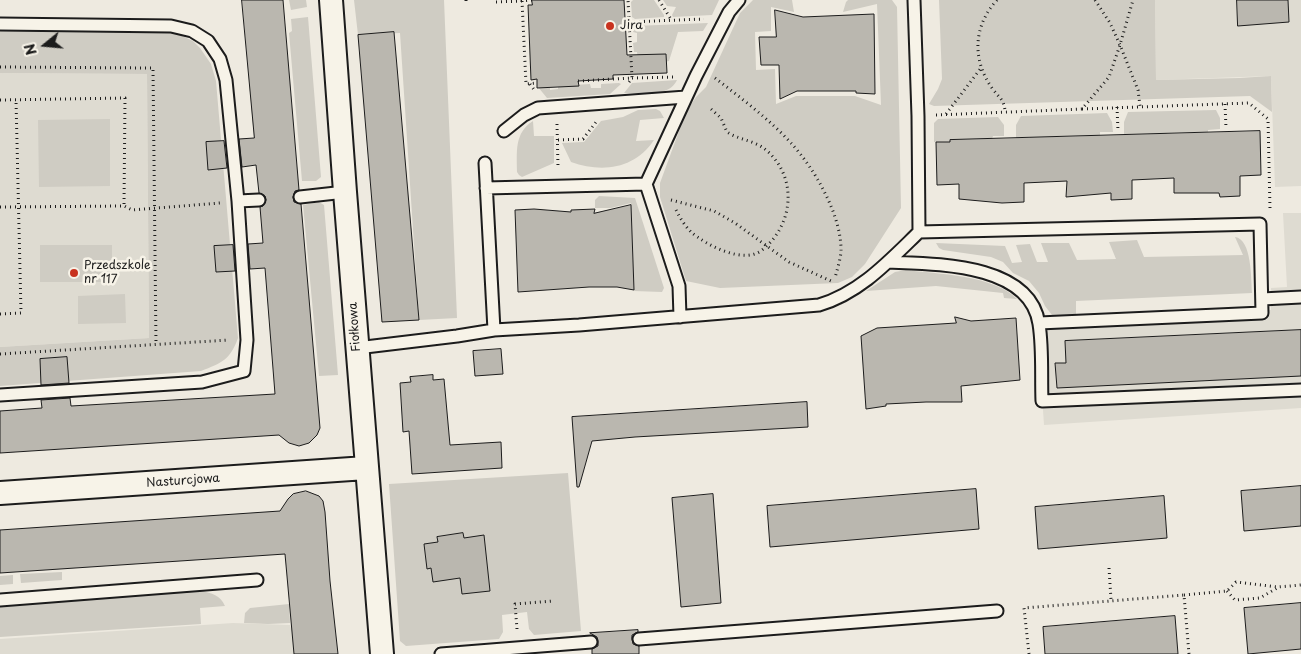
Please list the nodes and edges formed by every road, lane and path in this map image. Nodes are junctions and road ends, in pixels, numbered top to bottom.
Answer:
1 (332, 0) edge
2 (522, 0) edge
3 (532, 0) edge
4 (628, 0) edge
5 (659, 0) edge
6 (739, 0) edge
7 (914, 0) edge
8 (997, 0) edge
9 (1094, 0) edge
10 (1133, 0) edge
11 (496, 2) dead end
12 (726, 18) junction
13 (672, 21) junction
14 (629, 22) junction
15 (0, 24) edge
16 (1120, 45) junction
17 (0, 67) edge
18 (980, 68) junction
19 (698, 71) junction
20 (632, 78) junction
21 (578, 81) dead end
22 (537, 83) dead end
23 (686, 97) junction
24 (0, 100) edge
25 (16, 100) junction
26 (1225, 104) junction
27 (556, 106) junction
28 (1140, 106) junction
29 (1117, 107) junction
30 (711, 109) dead end
31 (1082, 109) junction
32 (1005, 111) junction
33 (946, 114) junction
34 (918, 116) junction
35 (1226, 128) dead end
36 (504, 131) dead end
37 (1118, 131) dead end
38 (485, 163) dead end
39 (646, 184) junction
40 (559, 185) junction
41 (486, 188) junction
42 (344, 192) junction
43 (300, 197) dead end
44 (259, 200) dead end
45 (652, 200) junction
46 (238, 201) junction
47 (674, 201) junction
48 (18, 206) junction
49 (124, 206) junction
50 (0, 207) edge
51 (154, 208) junction
52 (1260, 224) junction
53 (919, 232) junction
54 (765, 246) junction
55 (888, 262) junction
56 (834, 282) junction
57 (1301, 297) edge
58 (1262, 299) junction
59 (827, 303) junction
60 (0, 314) edge
61 (680, 317) junction
62 (1039, 323) junction
63 (494, 330) junction
64 (247, 340) junction
65 (156, 344) junction
66 (357, 348) junction
67 (0, 354) edge
68 (1301, 390) edge
69 (0, 395) edge
70 (366, 468) junction
71 (0, 493) edge
72 (1108, 568) dead end
73 (257, 580) dead end
74 (1301, 585) edge
75 (1278, 587) junction
76 (1227, 591) junction
77 (1184, 595) junction
78 (0, 600) edge
79 (1111, 600) junction
80 (553, 601) dead end
81 (997, 611) dead end
82 (639, 639) dead end
83 (591, 642) dead end
84 (518, 648) junction
85 (382, 654) edge
86 (441, 654) edge
87 (1029, 654) edge
88 (1189, 654) edge

1 - 42 street, Fiołkowa
2 - 3 path
2 - 11 path
2 - 22 path
4 - 14 path
5 - 13 path
6 - 12 lane
7 - 34 lane
8 - 18 path
9 - 16 path
10 - 16 path
12 - 13 path
12 - 19 lane
13 - 14 path
14 - 20 path
15 - 46 lane
16 - 28 path
16 - 31 path
17 - 51 path
18 - 32 path
18 - 33 path
19 - 20 path
19 - 23 lane
19 - 56 path
20 - 21 path
23 - 27 lane
23 - 39 lane
24 - 25 path
25 - 48 path
25 - 49 path
26 - 28 path
26 - 35 path
26 - 52 path
27 - 36 lane
27 - 40 path
28 - 29 path
29 - 31 path
29 - 37 path
30 - 54 path
31 - 32 path
32 - 33 path
33 - 34 path
34 - 53 lane
38 - 41 lane
39 - 40 lane
39 - 45 lane
40 - 41 lane
41 - 63 lane
42 - 43 lane
42 - 66 street, Fiołkowa
44 - 46 lane
45 - 47 path
45 - 61 lane
46 - 51 path
46 - 64 lane
47 - 54 path
47 - 54 path
48 - 49 path
48 - 50 path
48 - 60 path
49 - 51 path
51 - 65 path
52 - 53 lane
52 - 58 lane
53 - 55 lane
54 - 56 path
55 - 59 lane
55 - 62 lane
56 - 59 path
57 - 58 lane
58 - 62 lane
59 - 61 lane
61 - 63 lane
62 - 68 lane
63 - 66 lane
64 - 65 path
64 - 69 lane
65 - 67 path
66 - 70 street, Fiołkowa
70 - 71 street, Nasturcjowa
70 - 85 street, Fiołkowa
72 - 79 path
73 - 78 lane
74 - 75 path
75 - 76 path
75 - 76 path
76 - 77 path
77 - 79 path
77 - 88 path
79 - 87 path
80 - 84 path
81 - 82 lane
83 - 84 lane
84 - 86 lane

